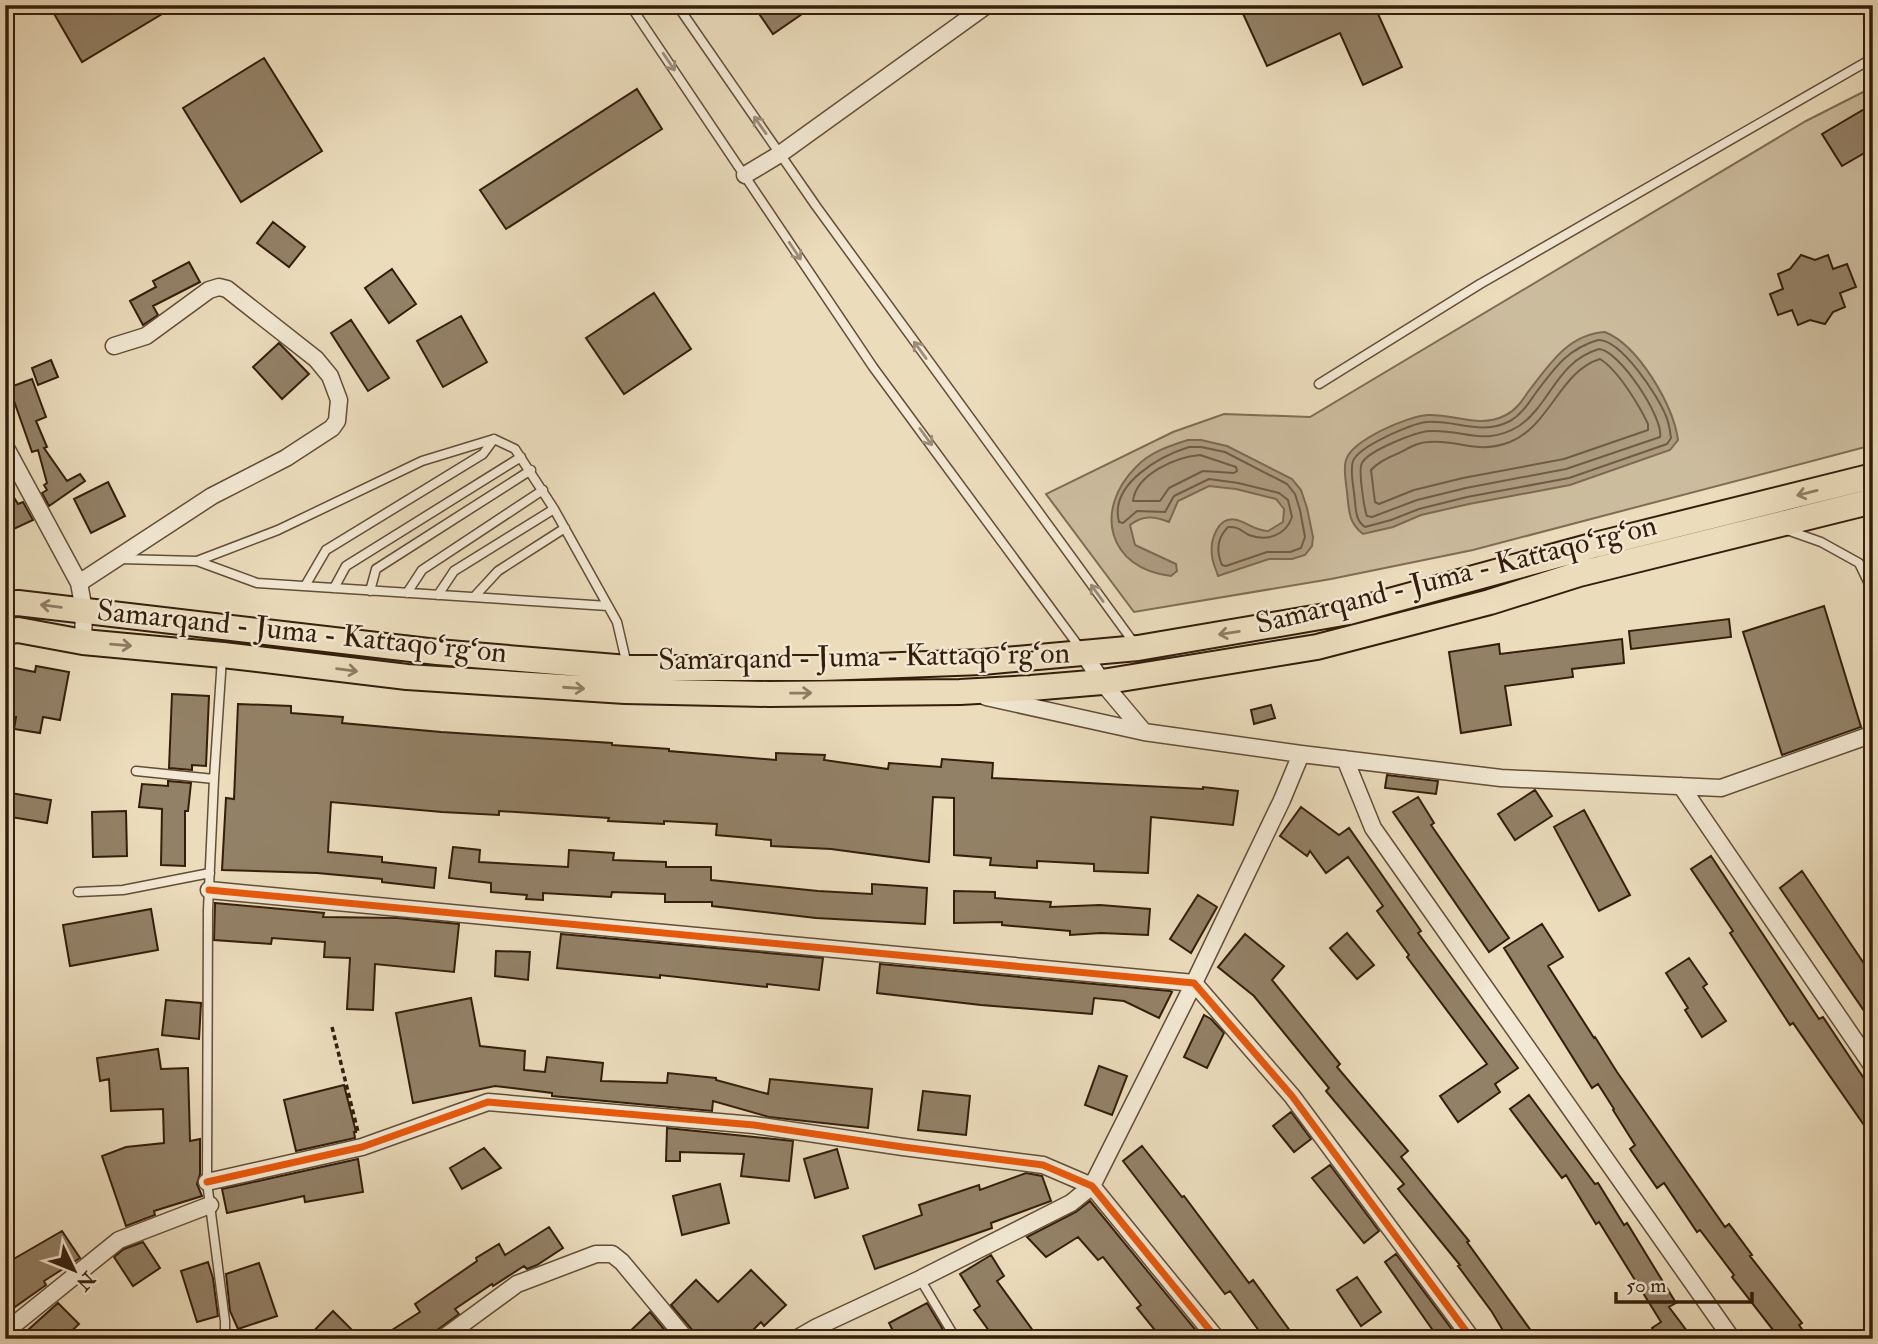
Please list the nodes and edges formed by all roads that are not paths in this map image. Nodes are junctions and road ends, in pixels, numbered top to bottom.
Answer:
1 (631, 5) edge
2 (677, 5) edge
3 (987, 5) edge
4 (1873, 58) edge
5 (780, 154) junction
6 (744, 175) junction
7 (114, 345) dead end
8 (1320, 384) dead end
9 (494, 439) junction
10 (5, 446) edge
11 (521, 457) junction
12 (531, 470) junction
13 (1873, 476) edge
14 (543, 490) junction
15 (1873, 501) edge
16 (554, 509) junction
17 (1776, 526) junction
18 (565, 528) junction
19 (115, 559) junction
20 (197, 561) junction
21 (79, 583) junction
22 (305, 586) junction
23 (334, 588) junction
24 (370, 591) junction
25 (1873, 592) edge
26 (407, 593) junction
27 (438, 595) junction
28 (474, 597) junction
29 (5, 604) edge
30 (608, 606) junction
31 (84, 610) junction
32 (5, 632) edge
33 (83, 642) junction
34 (1138, 648) junction
35 (1084, 654) junction
36 (222, 655) junction
37 (628, 668) junction
38 (1102, 682) junction
39 (960, 691) junction
40 (1144, 732) junction
41 (1873, 734) edge
42 (1301, 754) junction
43 (1345, 759) junction
44 (136, 771) dead end
45 (214, 779) junction
46 (1681, 786) junction
47 (210, 873) junction
48 (209, 890) junction
49 (78, 892) dead end
50 (1194, 983) junction
51 (1873, 1067) edge
52 (207, 1182) junction
53 (1092, 1186) junction
54 (210, 1205) junction
55 (920, 1279) junction
56 (5, 1332) edge
57 (225, 1339) edge
58 (442, 1339) edge
59 (686, 1339) edge
60 (796, 1339) edge
61 (956, 1339) edge
62 (1217, 1339) edge
63 (1472, 1339) edge
64 (1732, 1339) edge

1 -> 6 lane
5 -> 2 lane
3 - 5 street
4 - 8 lane
5 - 6 street
34 -> 5 lane
6 -> 35 lane
7 - 19 street
9 - 11 lane
9 - 20 lane
9 - 22 lane
10 - 21 street
11 - 12 lane
11 - 23 lane
12 - 14 lane
12 - 24 lane
13 -> 34 main road, Samarqand - Juma - Kattaqo‘rg‘on
14 - 16 lane
14 - 26 lane
15 - 17 main road, Samarqand - Juma - Kattaqo‘rg‘on
16 - 18 lane
16 - 27 lane
17 - 25 lane
17 - 38 main road, Samarqand - Juma - Kattaqo‘rg‘on
18 - 28 lane
18 - 30 lane
19 - 20 lane
19 - 21 street
20 - 22 lane
21 - 31 street
22 - 23 lane
23 - 24 lane
24 - 26 lane
26 - 27 lane
27 - 28 lane
28 - 30 lane
31 -> 29 main road, Samarqand - Juma - Kattaqo‘rg‘on
30 - 37 lane
31 - 33 street
31 - 37 main road, Samarqand - Juma - Kattaqo‘rg‘on
32 - 33 main road, Samarqand - Juma - Kattaqo‘rg‘on
33 -> 36 main road, Samarqand - Juma - Kattaqo‘rg‘on
34 - 35 main road, Samarqand - Juma - Kattaqo‘rg‘on
35 - 37 main road, Samarqand - Juma - Kattaqo‘rg‘on
35 - 38 street
36 -> 39 main road, Samarqand - Juma - Kattaqo‘rg‘on
36 - 45 lane
38 - 39 main road, Samarqand - Juma - Kattaqo‘rg‘on
38 - 40 street
39 - 40 street
40 - 42 street
41 - 46 street
42 - 43 street
42 - 50 street
43 - 46 street
43 - 64 street
44 - 45 lane
45 - 47 lane
46 - 51 street
47 - 48 lane
47 - 49 lane
48 - 50 street
48 - 52 lane
50 - 53 street
50 - 63 street
52 - 53 street
52 - 54 lane
53 - 55 street
53 - 62 street
54 - 56 street
54 - 57 lane
55 - 60 street
55 - 61 lane
58 - 59 street

